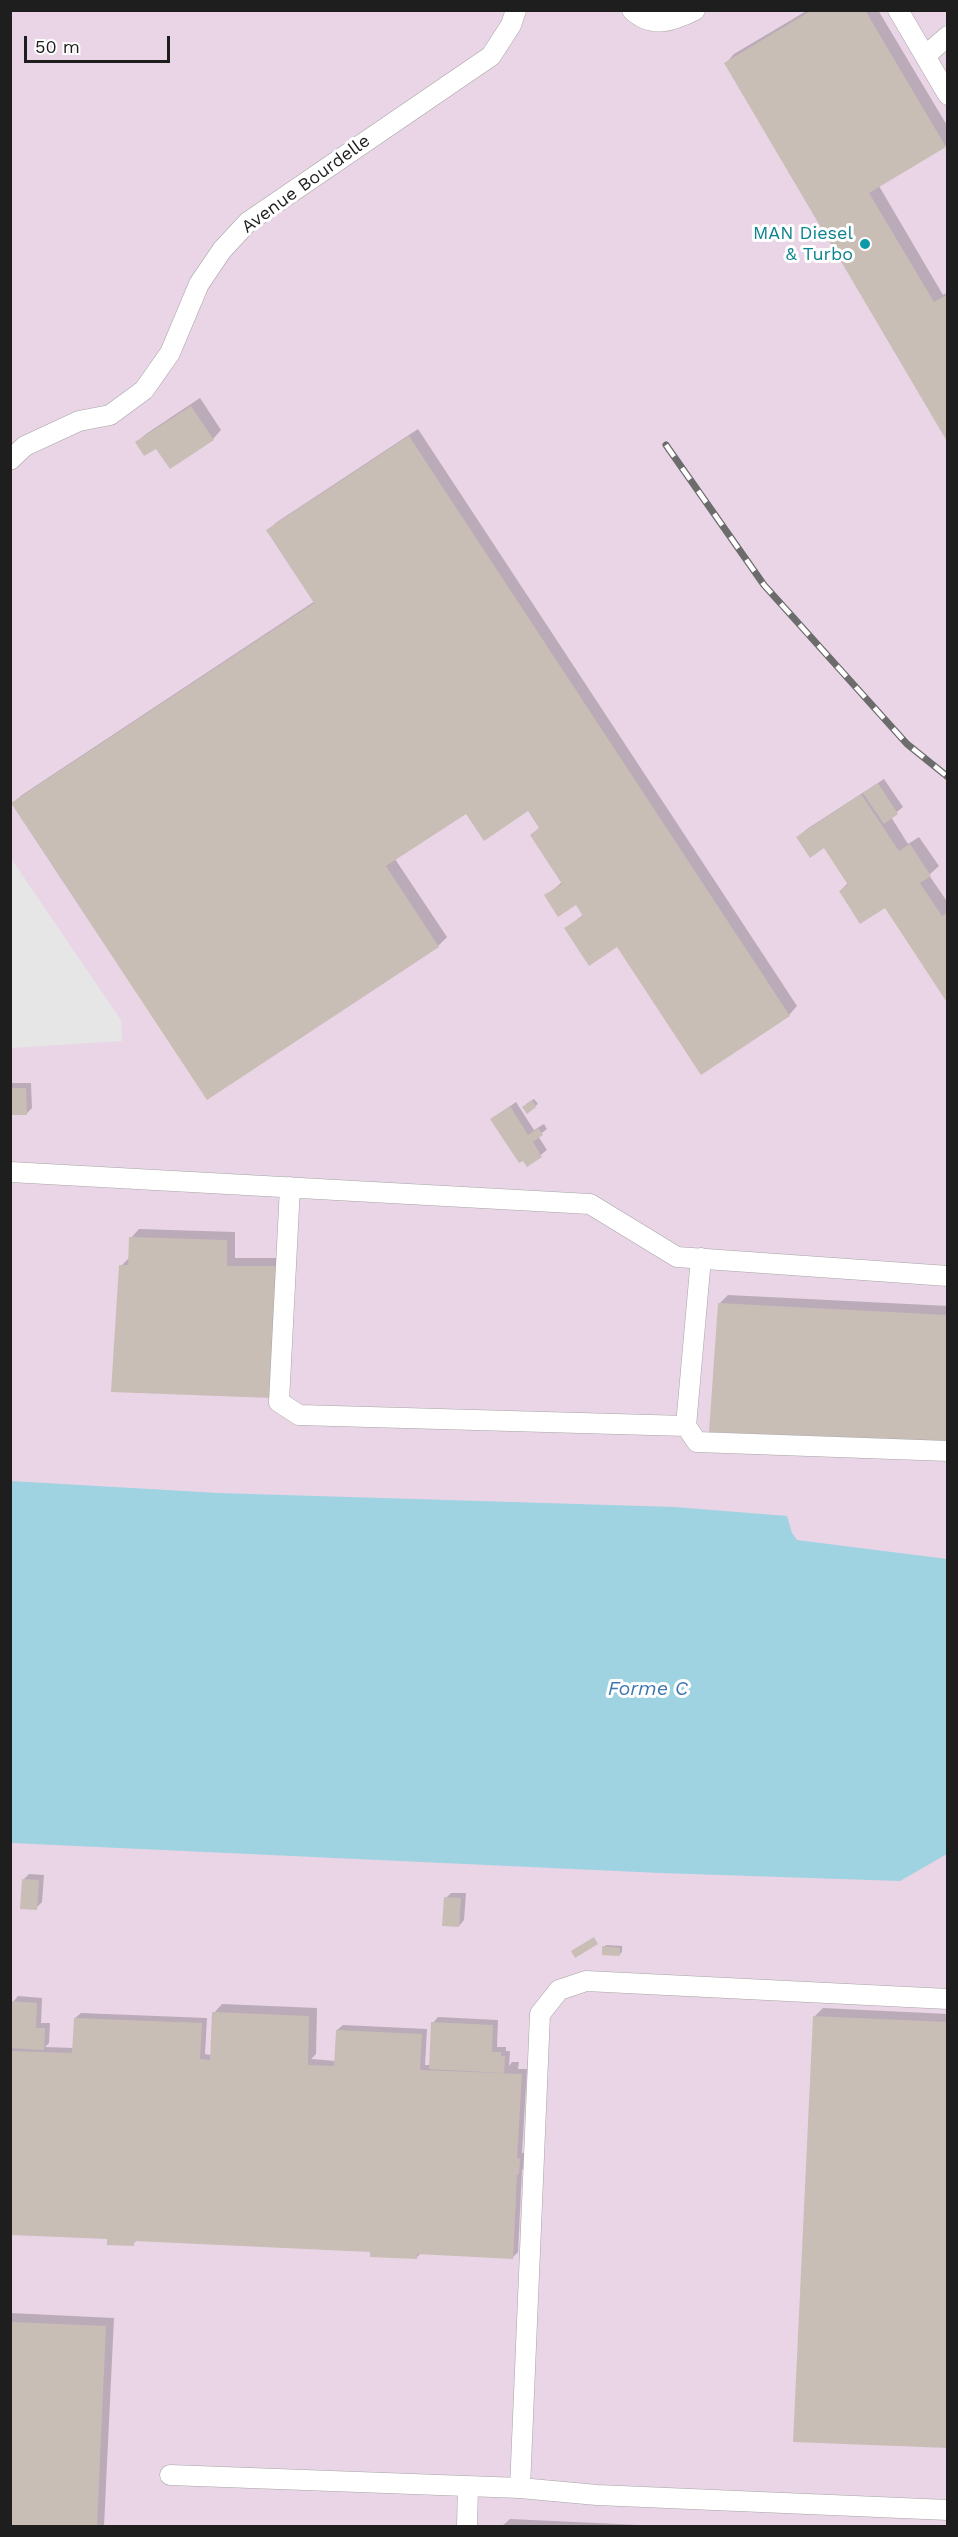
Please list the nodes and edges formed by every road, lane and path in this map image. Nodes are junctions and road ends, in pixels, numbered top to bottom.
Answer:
1 (516, 10) edge
2 (632, 10) edge
3 (695, 10) edge
4 (898, 10) edge
5 (948, 36) edge
6 (925, 56) junction
7 (948, 95) edge
8 (10, 460) edge
9 (10, 1172) edge
10 (290, 1187) junction
11 (700, 1258) junction
12 (948, 1276) edge
13 (686, 1426) junction
14 (948, 1451) edge
15 (948, 1999) edge
16 (170, 2475) dead end
17 (468, 2487) junction
18 (520, 2488) junction
19 (948, 2510) edge
20 (467, 2526) edge

1 - 8 street, Avenue Bourdelle
2 - 3 street
4 - 6 street
5 - 6 street
6 - 7 street
9 - 10 street
10 - 11 street
10 - 13 street
11 - 12 street
11 - 13 street
13 - 14 street
15 - 18 street
16 - 17 street
17 - 18 street
17 - 20 street
18 - 19 street

